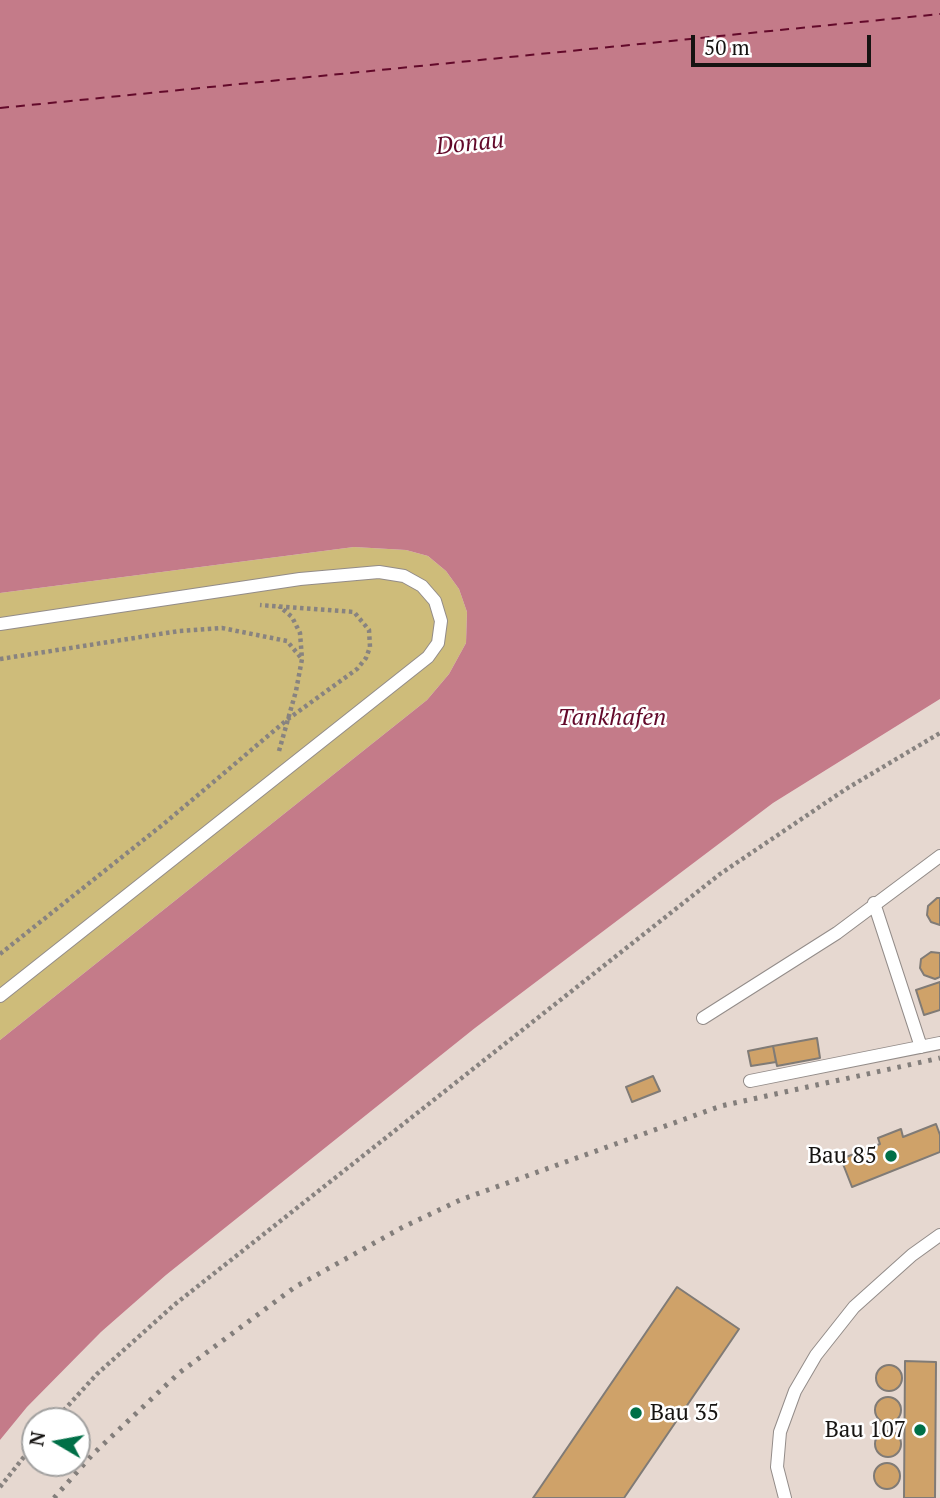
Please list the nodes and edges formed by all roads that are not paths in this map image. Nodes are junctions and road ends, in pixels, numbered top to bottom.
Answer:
1 (0, 625) edge
2 (940, 856) edge
3 (874, 902) junction
4 (0, 996) edge
5 (703, 1018) dead end
6 (940, 1043) edge
7 (921, 1047) junction
8 (750, 1081) dead end
9 (940, 1235) edge
10 (785, 1498) edge

1 - 4 lane
2 - 3 lane
3 - 5 lane
3 - 7 lane
6 - 7 lane
7 - 8 lane
9 - 10 lane

